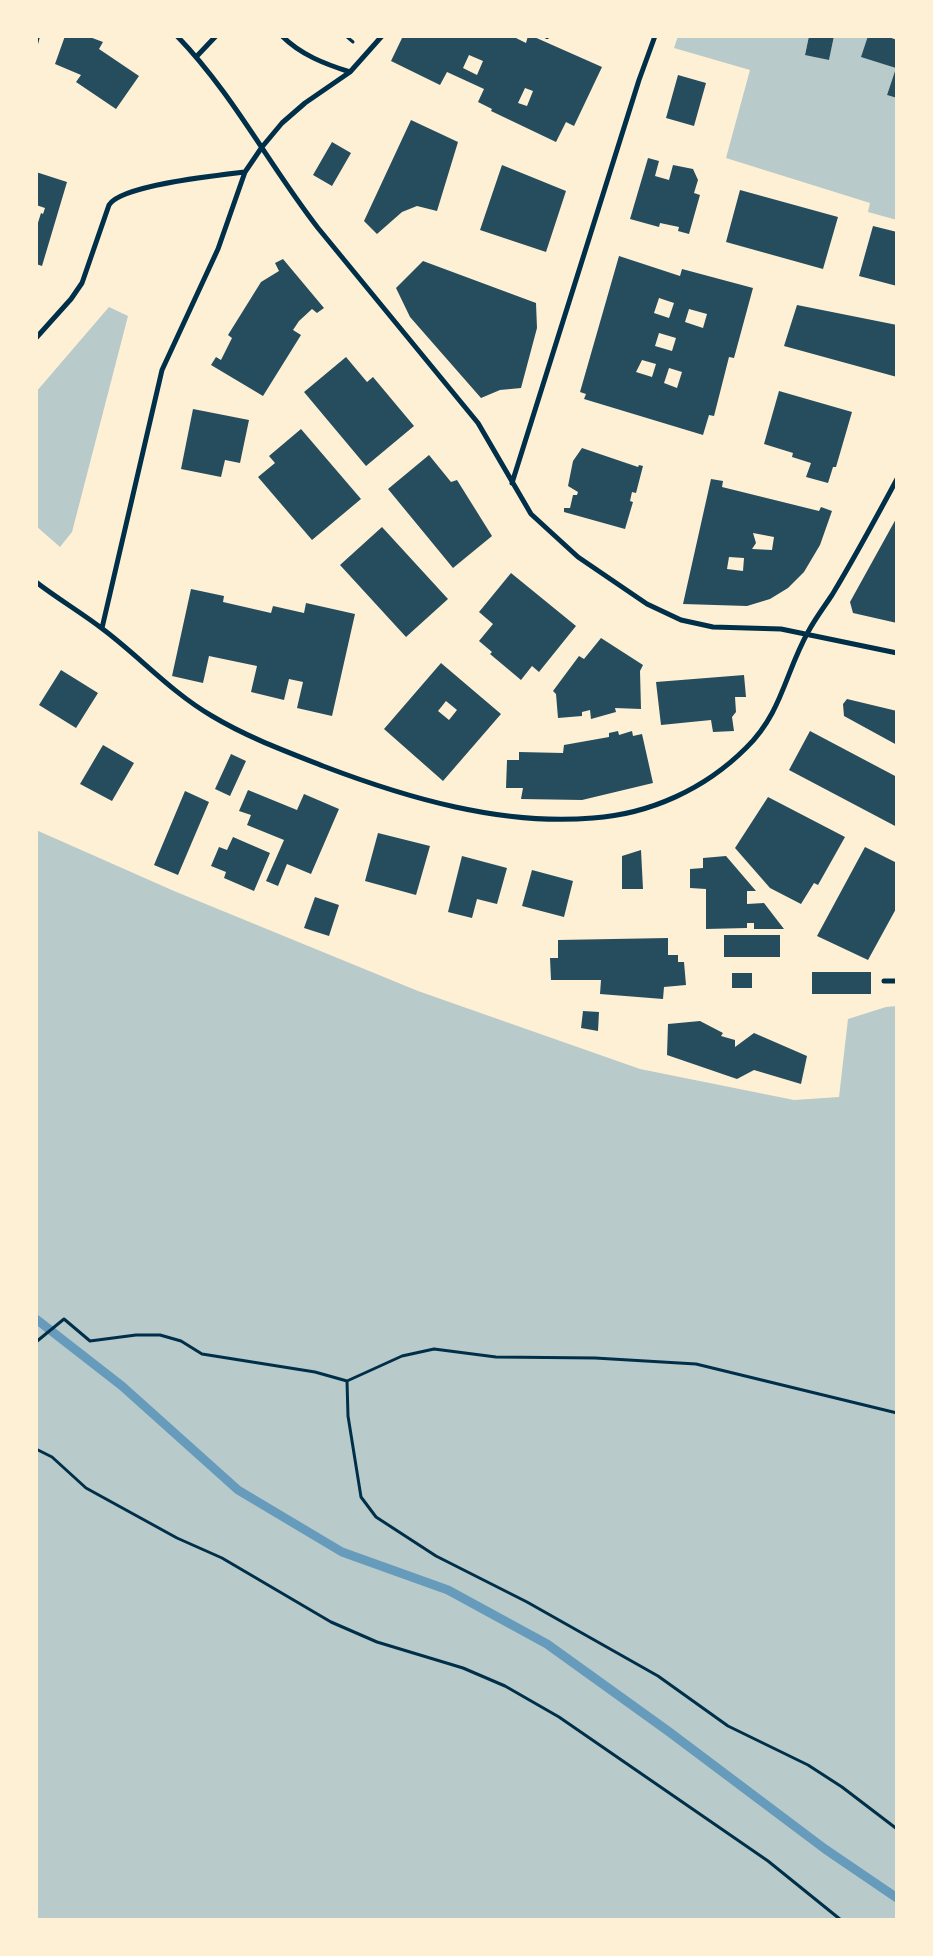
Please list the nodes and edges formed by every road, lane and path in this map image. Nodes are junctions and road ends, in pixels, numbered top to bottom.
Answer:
1 (38, 36) edge
2 (177, 36) edge
3 (216, 36) edge
4 (282, 36) edge
5 (346, 36) edge
6 (382, 36) edge
7 (656, 36) edge
8 (36, 44) edge
9 (356, 45) dead end
10 (197, 56) junction
11 (350, 72) junction
12 (262, 147) junction
13 (245, 172) junction
14 (36, 338) edge
15 (897, 479) edge
16 (512, 483) junction
17 (36, 582) edge
18 (102, 628) junction
19 (807, 633) junction
20 (897, 653) edge
21 (884, 981) dead end
22 (897, 981) edge
23 (36, 1342) edge
24 (347, 1381) junction
25 (897, 1413) edge
26 (36, 1449) edge
27 (897, 1829) edge
28 (841, 1920) edge

1 - 8 lane
2 - 10 street
3 - 10 street
4 - 11 street
5 - 9 path
6 - 11 street
7 - 16 street
10 - 12 street
11 - 12 street
12 - 13 street
12 - 16 street
13 - 14 street
13 - 18 street
15 - 19 street
16 - 19 street
17 - 18 street
18 - 19 street
19 - 20 street
21 - 22 street
23 - 24 path
24 - 25 path
24 - 27 path
26 - 28 path

